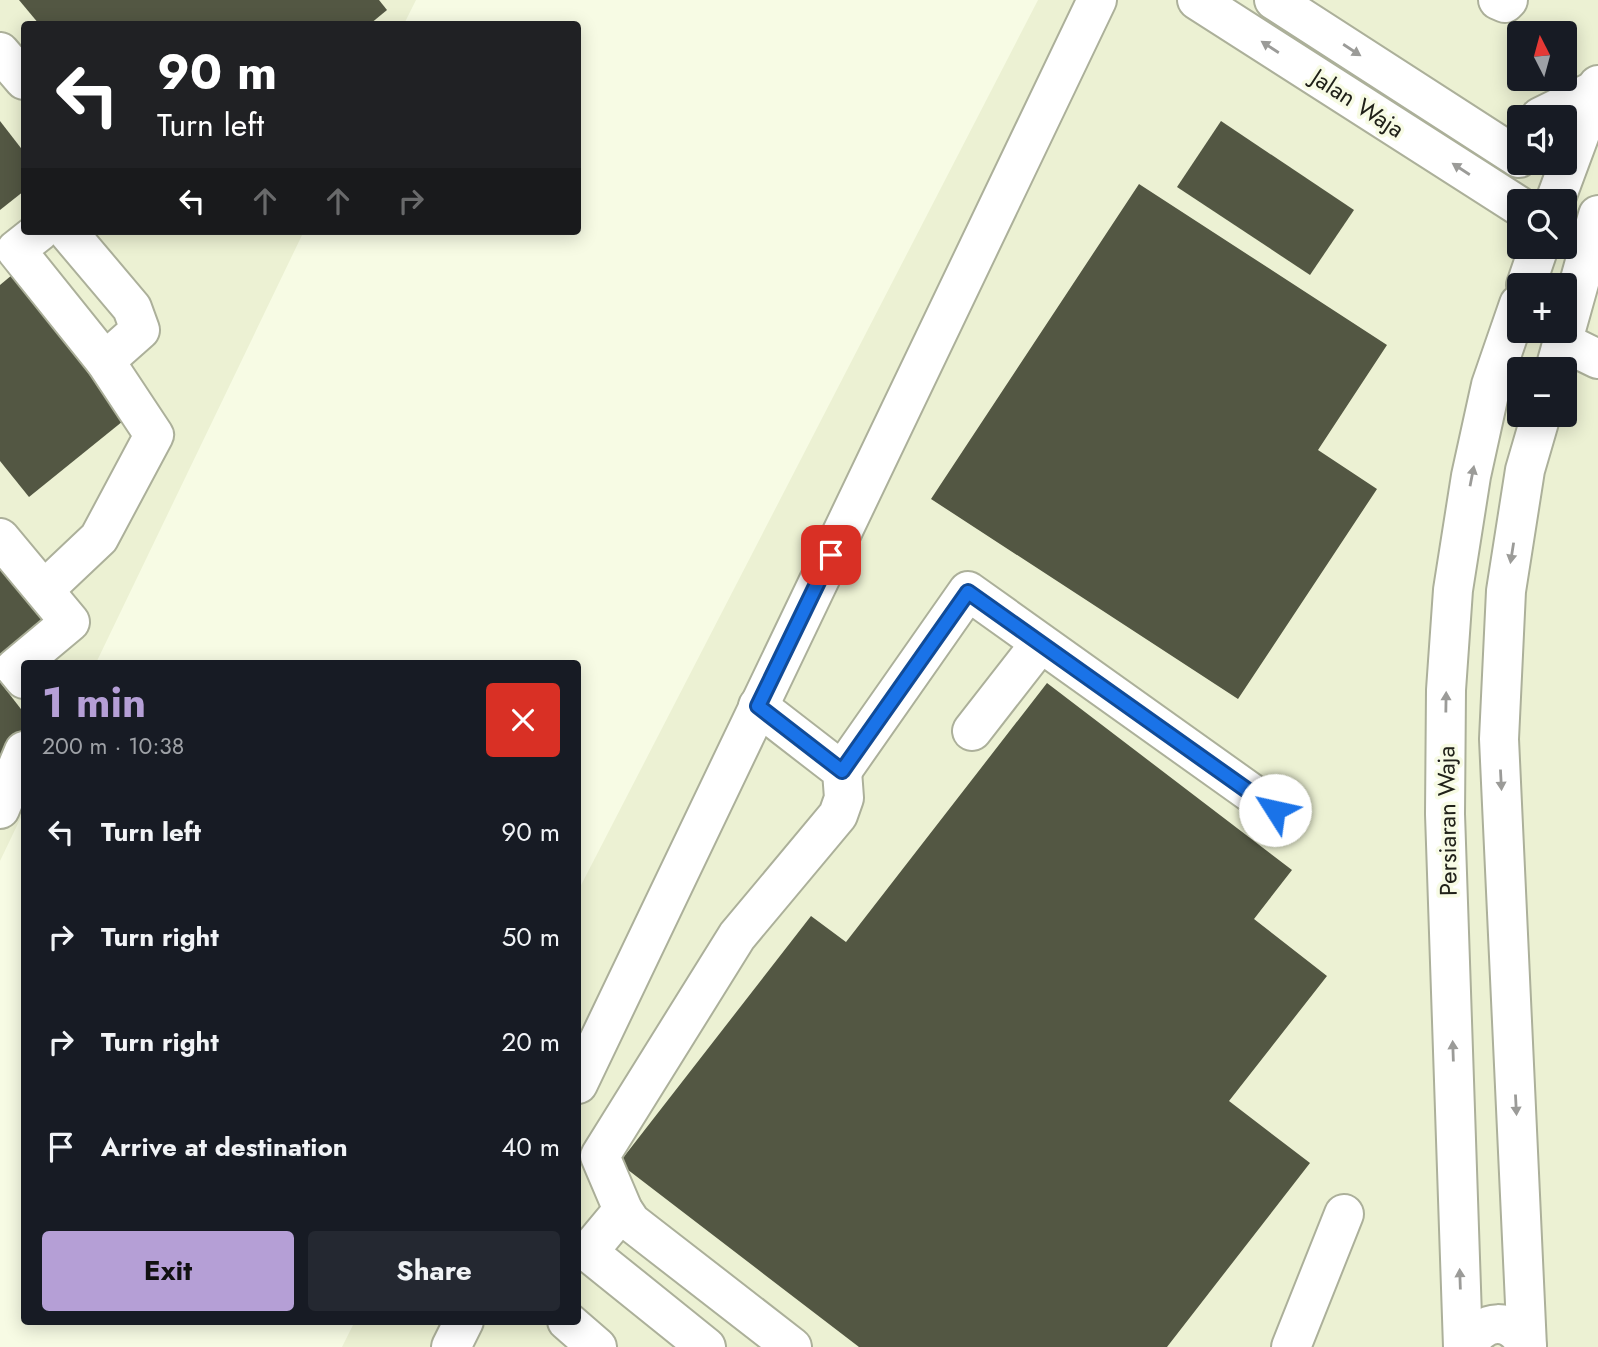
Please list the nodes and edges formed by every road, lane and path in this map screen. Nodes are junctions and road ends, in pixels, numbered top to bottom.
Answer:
1 (1097, 0) edge
2 (1197, 0) edge
3 (1274, 0) edge
4 (1498, 0) edge
5 (1508, 0) edge
6 (0, 52) edge
7 (21, 76) edge
8 (1597, 88) edge
9 (1564, 105) edge
10 (1507, 126) edge
11 (1476, 130) junction
12 (1507, 150) edge
13 (1539, 175) edge
14 (1554, 189) edge
15 (1559, 189) edge
16 (1507, 198) edge
17 (1577, 201) edge
18 (1598, 209) edge
19 (1583, 232) edge
20 (35, 235) edge
21 (70, 235) edge
22 (1507, 339) edge
23 (1559, 355) edge
24 (1598, 359) edge
25 (105, 361) junction
26 (1538, 427) edge
27 (0, 538) edge
28 (44, 590) junction
29 (1039, 645) junction
30 (25, 660) edge
31 (758, 706) junction
32 (972, 731) dead end
33 (21, 758) edge
34 (842, 771) junction
35 (0, 809) edge
36 (1275, 810) dead end
37 (581, 1078) edge
38 (624, 1210) junction
39 (1344, 1214) dead end
40 (462, 1325) edge
41 (572, 1325) edge
42 (451, 1347) edge
43 (597, 1347) edge
44 (706, 1347) edge
45 (792, 1347) edge
46 (1291, 1347) edge
47 (1465, 1347) edge
48 (1527, 1347) edge

1 - 31 main road
16 -> 2 main road, Jalan Waja
3 -> 11 main road, Jalan Waja
4 - 5 main road
6 - 7 main road
8 - 9 main road
8 - 15 main road
10 - 11 main road
11 - 12 main road, Jalan Waja
13 - 14 main road
17 - 18 main road
19 - 23 main road
20 - 25 main road
21 - 25 main road
47 -> 22 main road, Persiaran Waja
23 - 24 main road
25 - 28 main road
26 -> 48 main road
27 - 28 main road
28 - 30 main road
29 - 32 main road
29 - 34 main road
29 - 36 main road
31 - 34 main road
31 - 37 main road
33 - 35 main road
34 - 38 main road
38 - 44 main road
38 - 45 main road
39 - 46 main road
40 - 42 main road
41 - 43 main road
47 - 48 main road

